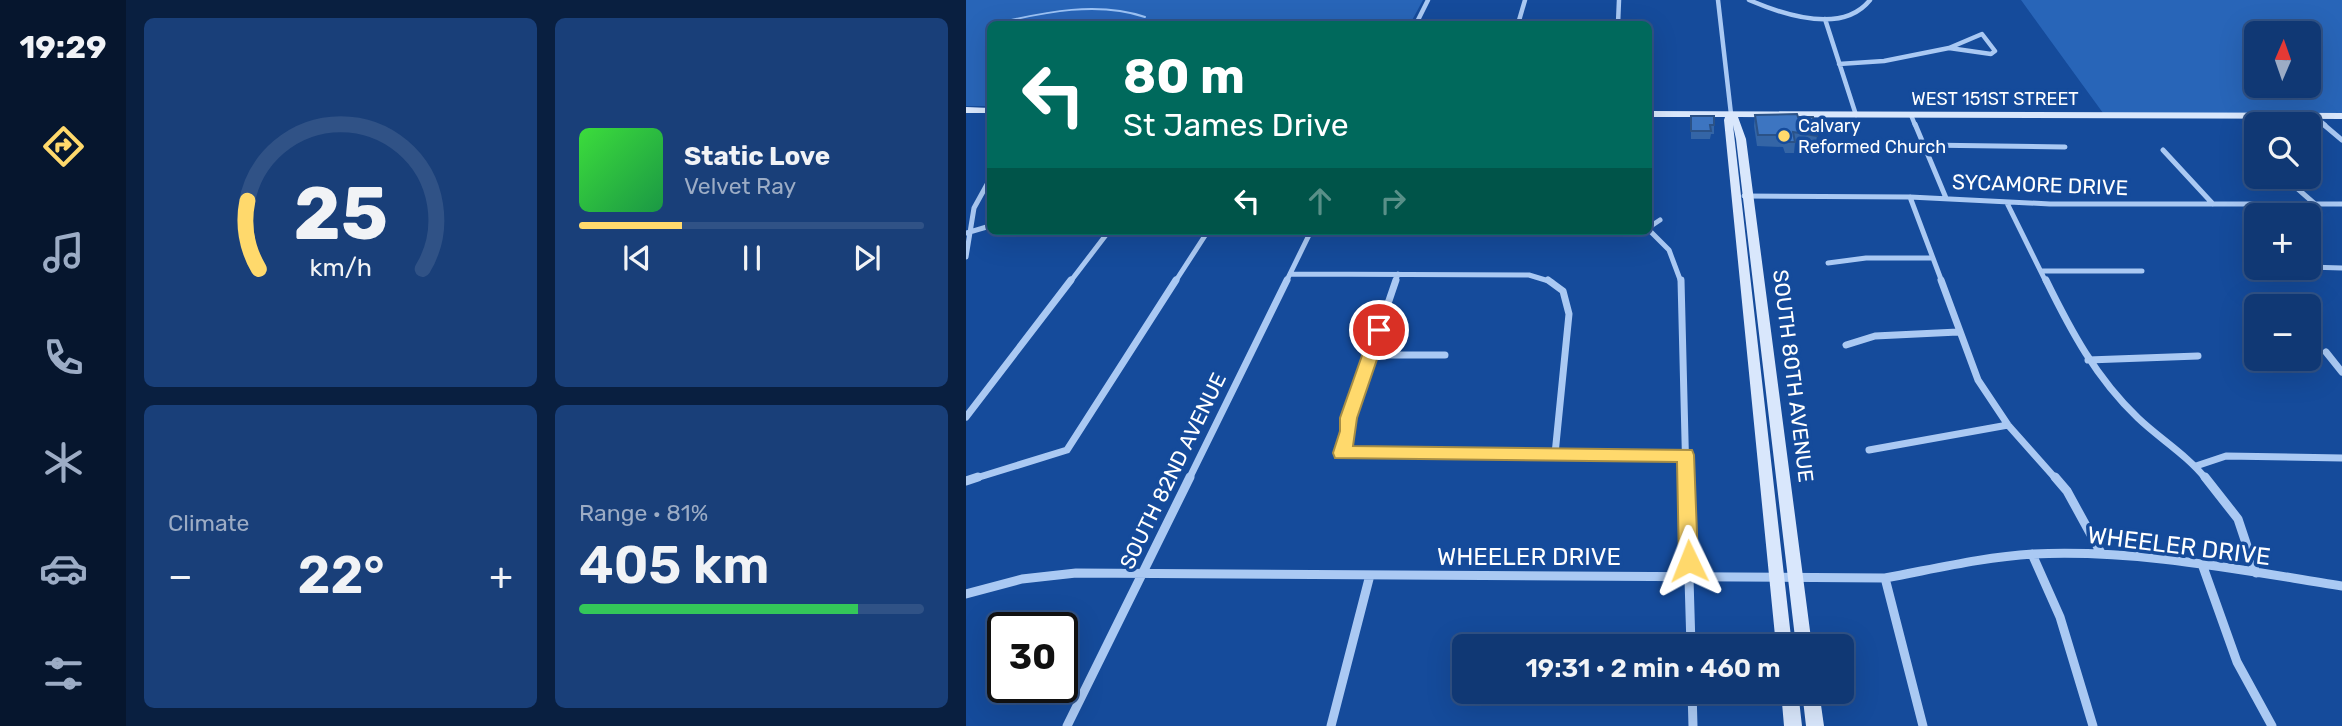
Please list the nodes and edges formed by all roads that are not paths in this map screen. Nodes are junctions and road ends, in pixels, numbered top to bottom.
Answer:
1 (1428, 0) edge
2 (1525, 0) edge
3 (1619, 0) edge
4 (1718, 0) edge
5 (1749, 0) edge
6 (1870, 0) edge
7 (1825, 19) junction
8 (1418, 21) edge
9 (1519, 21) edge
10 (1618, 21) edge
11 (1949, 48) junction
12 (1839, 64) junction
13 (966, 110) edge
14 (987, 111) edge
15 (1652, 114) edge
16 (1731, 114) junction
17 (1856, 115) junction
18 (1911, 115) junction
19 (2244, 116) edge
20 (2321, 116) edge
21 (2342, 116) edge
22 (2321, 122) edge
23 (2342, 140) edge
24 (1924, 145) junction
25 (2065, 147) dead end
26 (2163, 150) dead end
27 (987, 183) edge
28 (2298, 189) edge
29 (1742, 196) junction
30 (1910, 197) junction
31 (1946, 198) junction
32 (2007, 203) junction
33 (2314, 203) edge
34 (2213, 204) junction
35 (2244, 204) edge
36 (2321, 204) edge
37 (2342, 204) edge
38 (1660, 220) dead end
39 (1652, 225) edge
40 (987, 227) edge
41 (1652, 232) edge
42 (966, 233) edge
43 (1106, 235) edge
44 (1205, 235) edge
45 (1309, 235) edge
46 (966, 257) edge
47 (1931, 258) junction
48 (1828, 263) dead end
49 (2321, 267) edge
50 (2342, 268) edge
51 (2042, 271) junction
52 (2142, 271) dead end
53 (1290, 274) junction
54 (1398, 274) junction
55 (1958, 332) junction
56 (1846, 345) dead end
57 (2326, 352) dead end
58 (1370, 355) junction
59 (1445, 355) dead end
60 (2198, 356) dead end
61 (2088, 360) junction
62 (2342, 372) edge
63 (966, 417) edge
64 (2008, 425) junction
65 (1869, 450) dead end
66 (1555, 454) junction
67 (1685, 455) junction
68 (2342, 458) edge
69 (2196, 466) junction
70 (966, 481) edge
71 (2101, 552) junction
72 (2032, 554) junction
73 (2202, 564) junction
74 (2256, 573) junction
75 (1142, 574) junction
76 (1370, 575) junction
77 (1689, 577) junction
78 (1777, 578) junction
79 (1885, 578) junction
80 (1796, 579) junction
81 (2342, 586) edge
82 (966, 594) edge
83 (1691, 634) edge
84 (1783, 634) edge
85 (1803, 634) edge
86 (1692, 704) edge
87 (1790, 704) edge
88 (1812, 704) edge
89 (1066, 726) edge
90 (1331, 726) edge
91 (1693, 726) edge
92 (1793, 726) edge
93 (1815, 726) edge
94 (1923, 726) edge
95 (2092, 726) edge
96 (2272, 726) edge

1 - 8 street
2 - 9 street
3 - 10 street
4 - 16 street, SOUTH 80TH AVENUE
5 - 7 street
6 - 7 street
7 - 12 street
11 - 11 street
11 - 12 street
12 - 17 street
13 - 14 street
15 - 16 street, WEST 151ST STREET
16 - 17 street, WEST 151ST STREET
16 - 29 street, SOUTH 80TH AVENUE
17 - 18 street, WEST 151ST STREET
18 - 19 street, WEST 151ST STREET
18 - 24 street
20 - 21 street, WEST 151ST STREET
22 - 23 street
24 - 25 street
24 - 31 street
26 - 34 street
27 - 42 street
28 - 33 street
29 - 30 street, SYCAMORE DRIVE
29 - 78 street, SOUTH 80TH AVENUE
29 - 80 street, SOUTH 80TH AVENUE
30 - 31 street, SYCAMORE DRIVE
30 - 47 street
31 - 32 street, SYCAMORE DRIVE
32 - 34 street, SYCAMORE DRIVE
32 - 51 street
34 - 35 street, SYCAMORE DRIVE
36 - 37 street, SYCAMORE DRIVE
38 - 39 street
40 - 42 street
41 - 67 street
42 - 46 street
43 - 63 street
44 - 70 street
45 - 53 street, SOUTH 82ND AVENUE
47 - 48 street
47 - 55 street
49 - 50 street
51 - 52 street
51 - 61 street
53 - 54 street
53 - 75 street, SOUTH 82ND AVENUE
54 - 58 street
54 - 66 street
55 - 56 street
55 - 64 street
57 - 62 street
58 - 59 street
58 - 66 street
60 - 61 street
61 - 69 street
64 - 65 street
64 - 71 street
66 - 67 street
67 - 77 street
68 - 69 street
69 - 74 street
71 - 72 street, WHEELER DRIVE
71 - 73 street, WHEELER DRIVE
72 - 79 street, WHEELER DRIVE
72 - 95 street
73 - 74 street, WHEELER DRIVE
73 - 96 street
74 - 81 street, WHEELER DRIVE
75 - 76 street, WHEELER DRIVE
75 - 82 street, WHEELER DRIVE
75 - 89 street, SOUTH 82ND AVENUE
76 - 77 street, WHEELER DRIVE
76 - 90 street
77 - 78 street, WHEELER DRIVE
77 - 83 street
78 - 80 street, WHEELER DRIVE
78 - 84 street, SOUTH 80TH AVENUE
79 - 80 street, WHEELER DRIVE
79 - 94 street
80 - 85 street, SOUTH 80TH AVENUE
86 - 91 street
87 - 92 street
88 - 93 street

